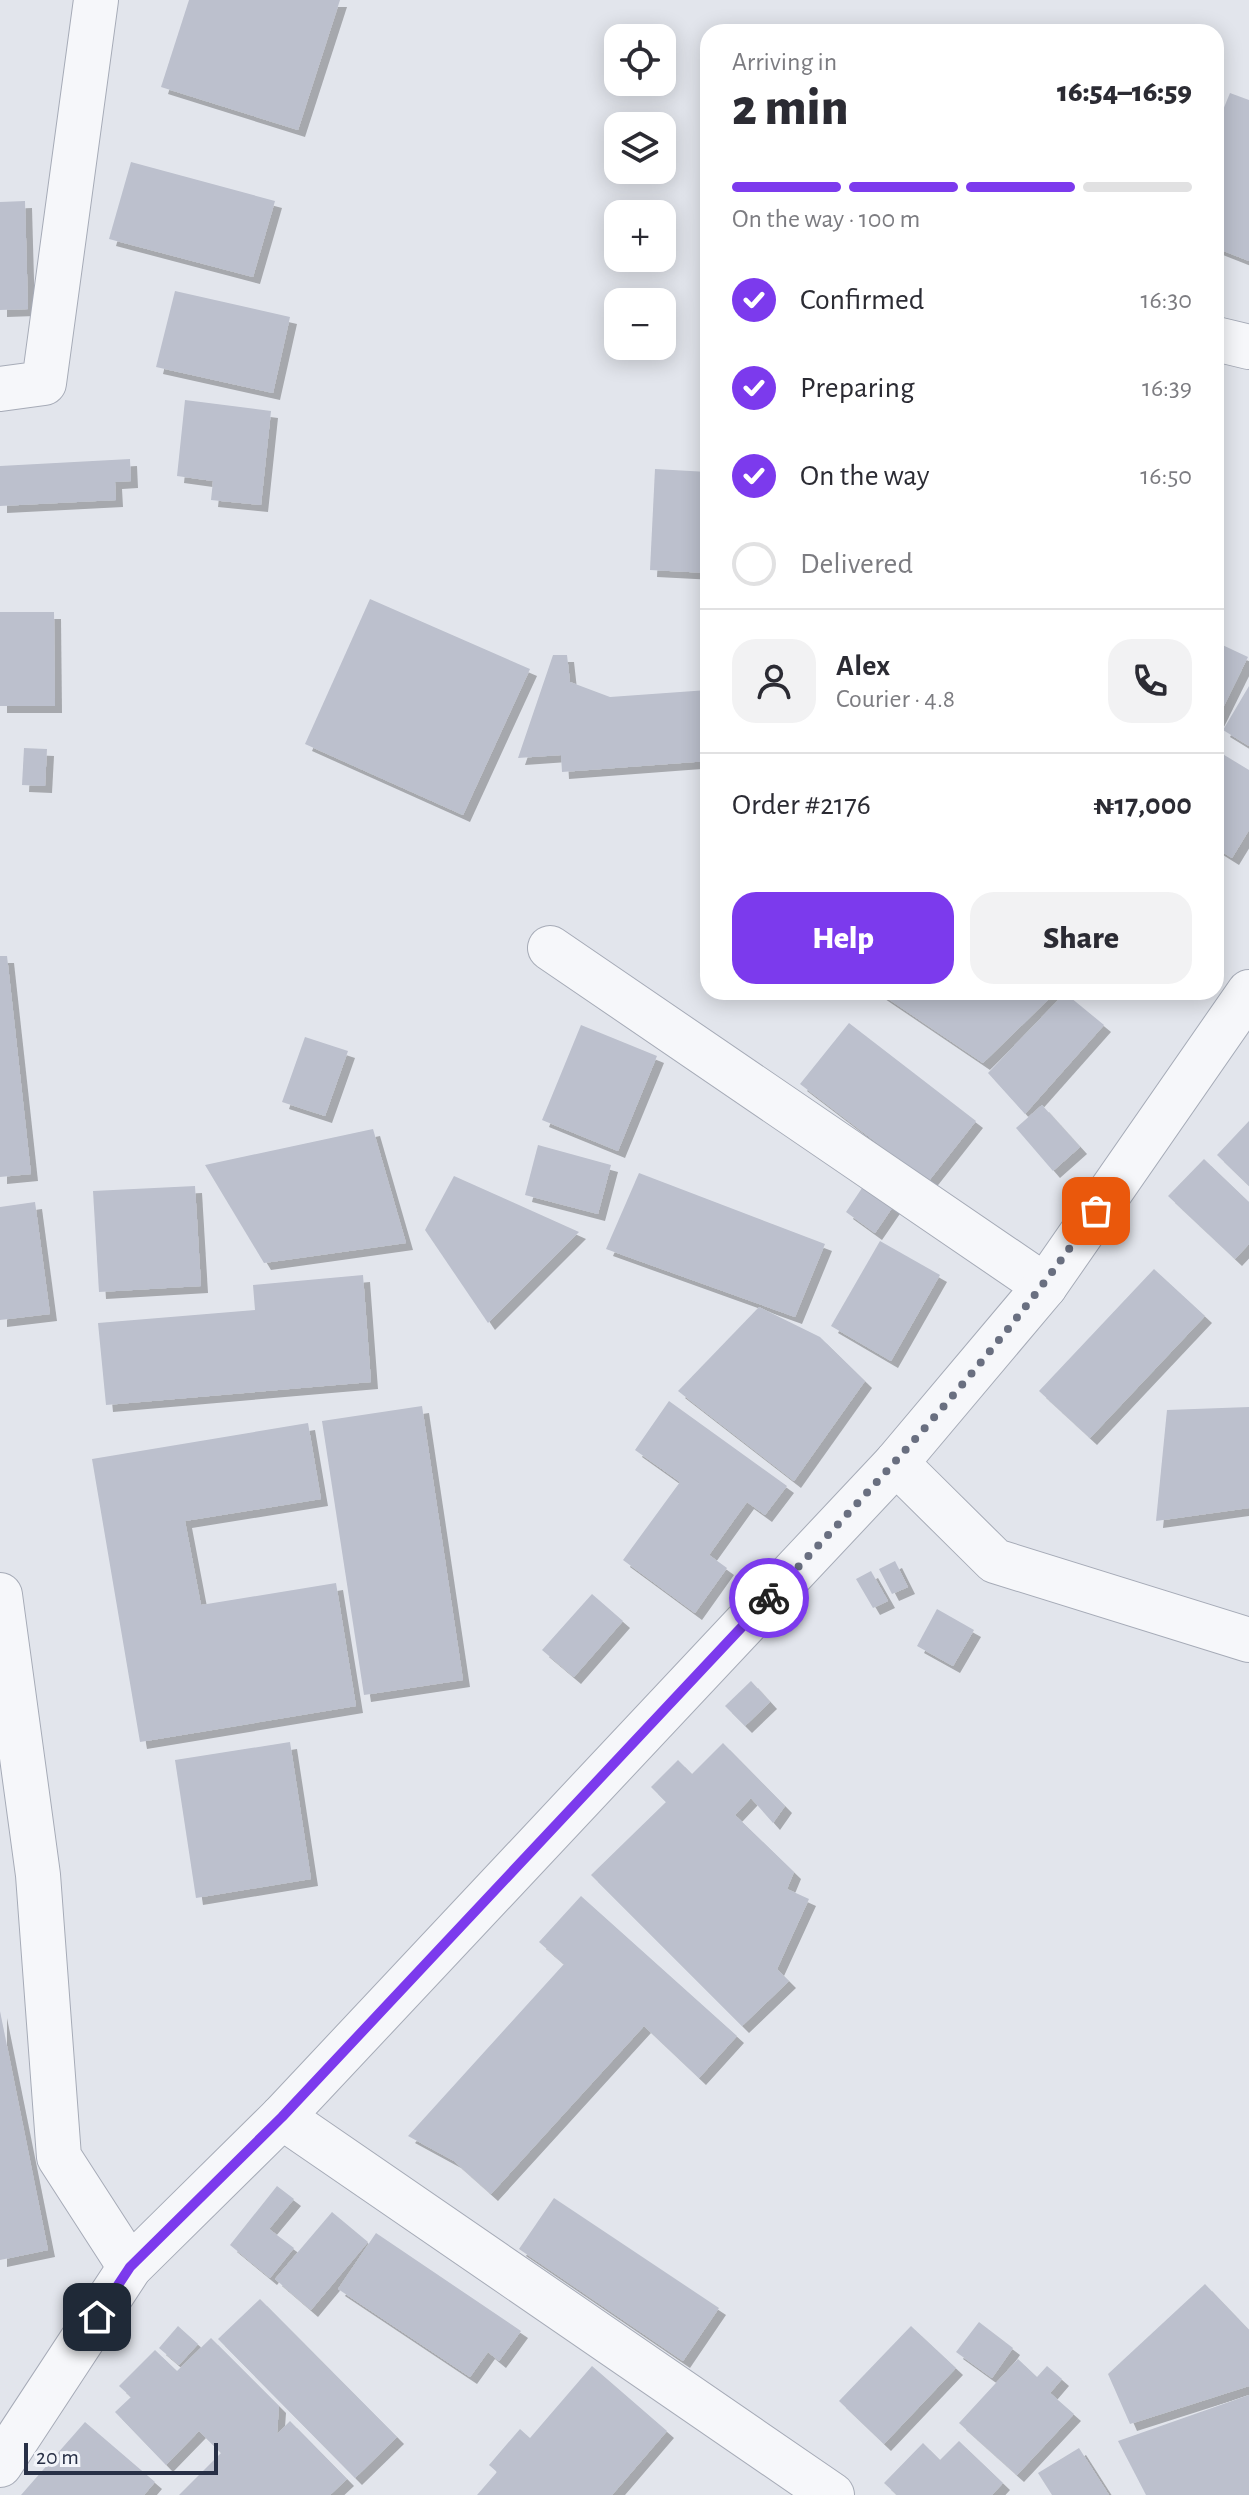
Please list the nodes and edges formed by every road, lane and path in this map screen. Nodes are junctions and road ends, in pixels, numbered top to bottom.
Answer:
1 (96, 0) edge
2 (1224, 341) edge
3 (1249, 347) edge
4 (0, 389) edge
5 (550, 948) dead end
6 (1244, 1005) edge
7 (1045, 1286) junction
8 (896, 1463) junction
9 (0, 1595) edge
10 (1249, 1640) edge
11 (282, 2117) junction
12 (130, 2267) junction
13 (0, 2465) edge
14 (832, 2495) edge

1 - 4 street
2 - 3 street
5 - 7 street
6 - 7 street
7 - 8 street
8 - 10 street
8 - 11 street
9 - 12 street
11 - 12 street
11 - 14 street
12 - 13 street

